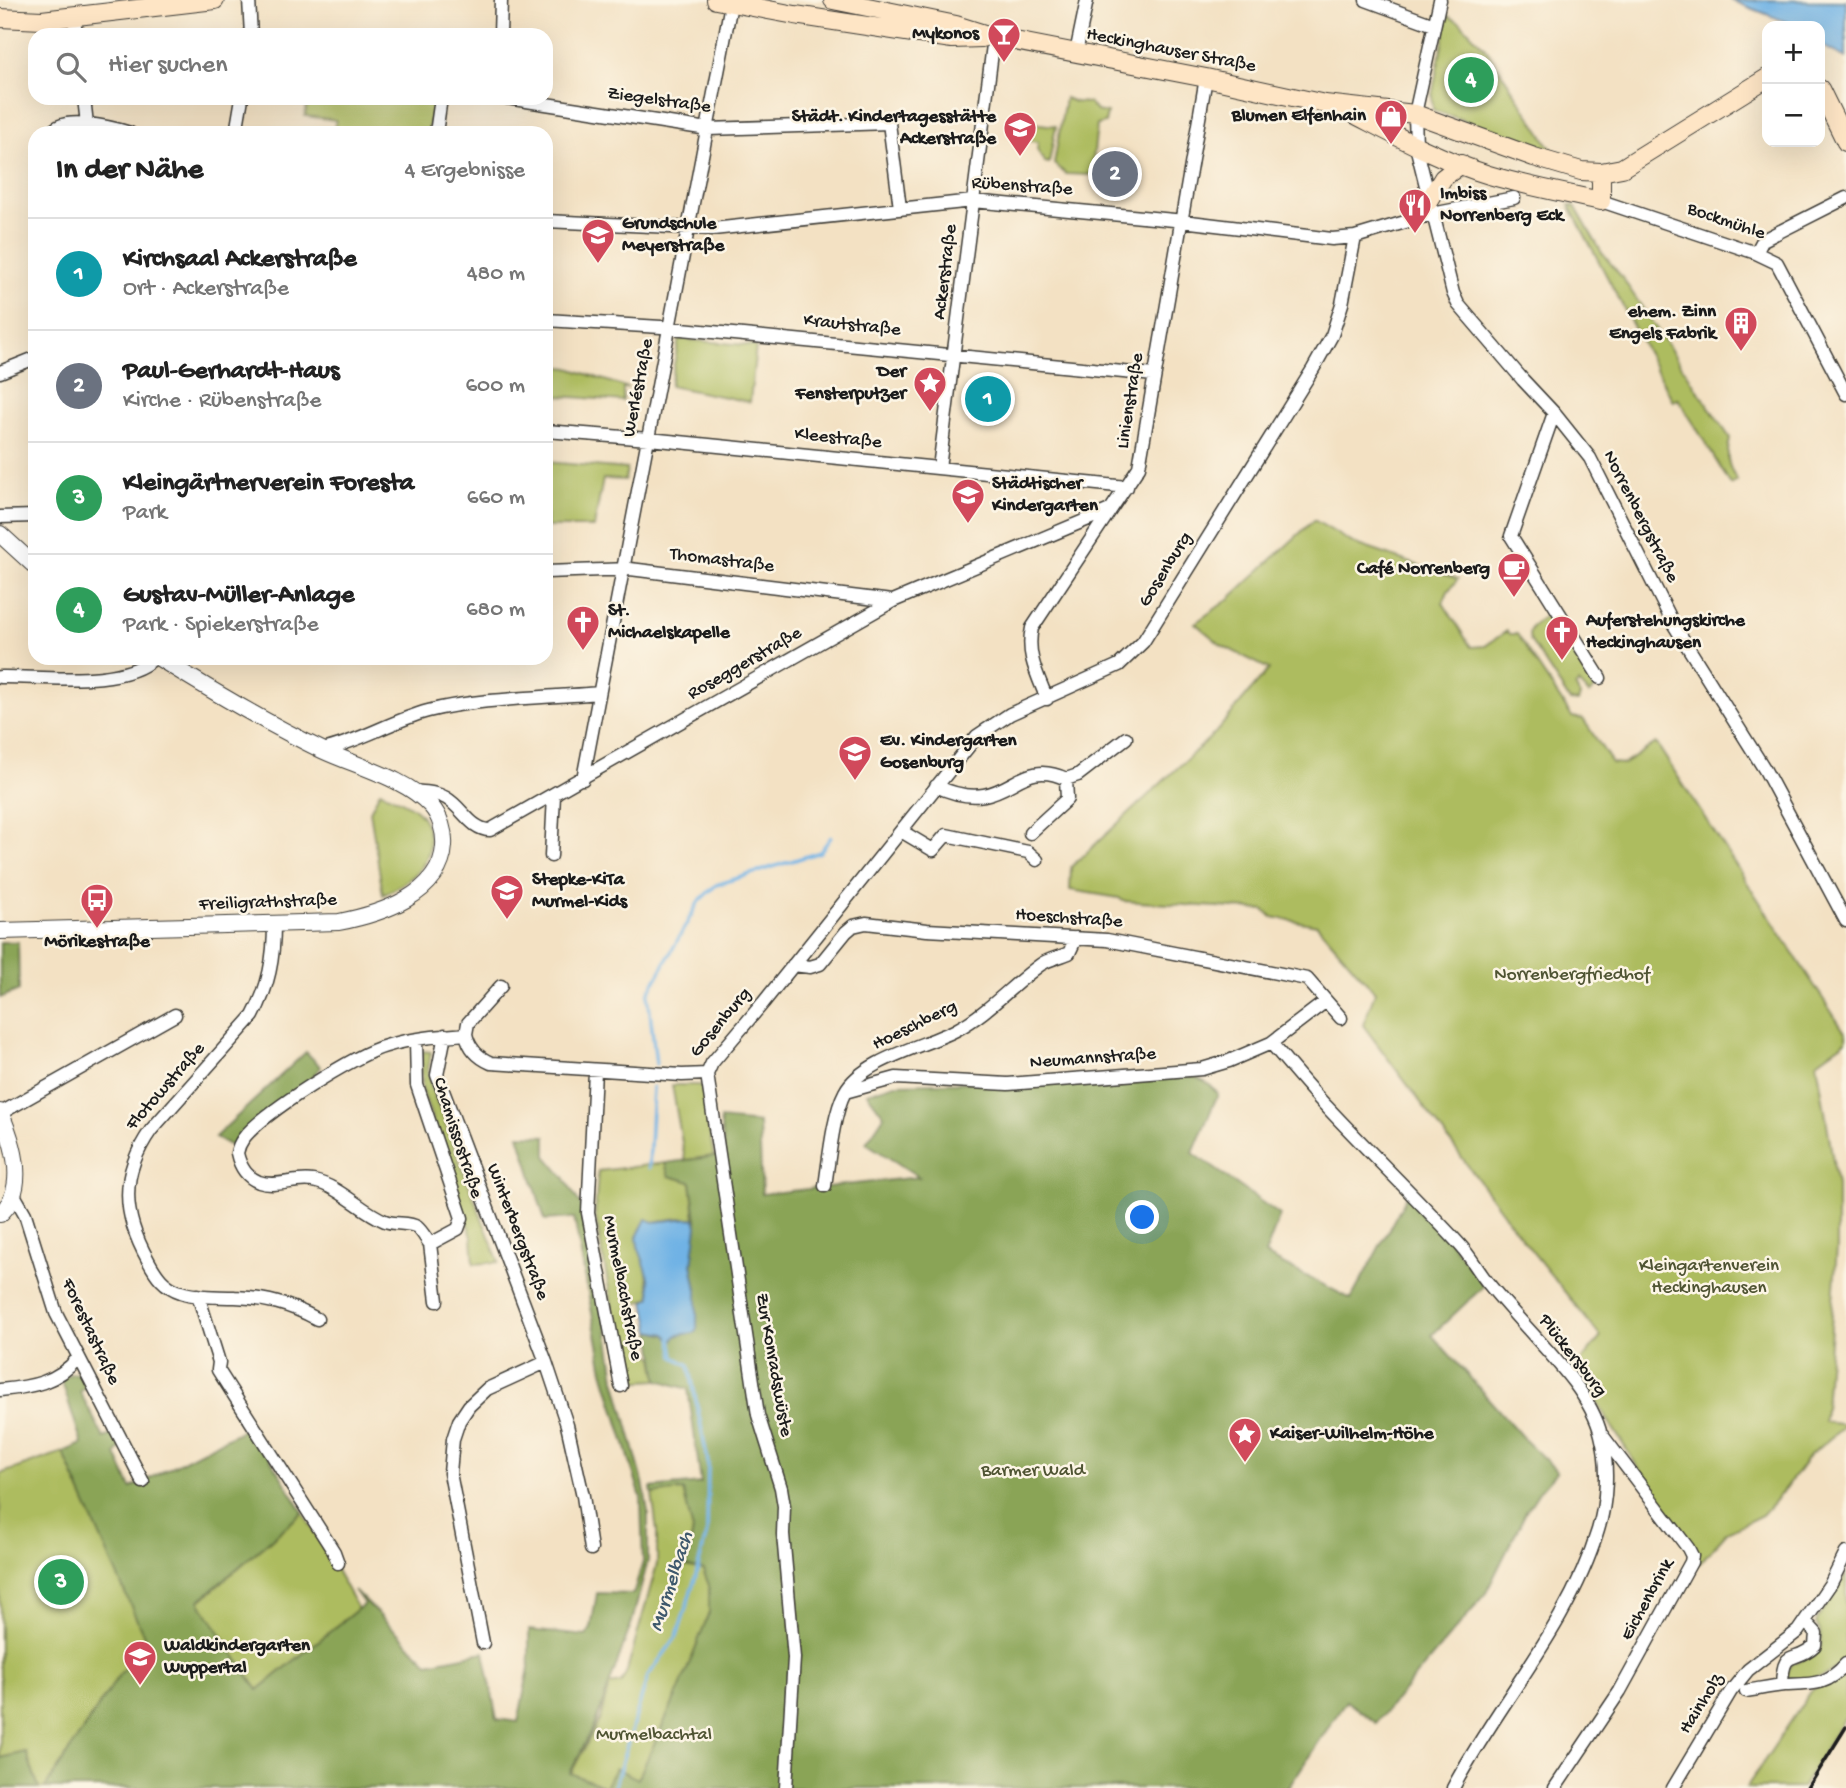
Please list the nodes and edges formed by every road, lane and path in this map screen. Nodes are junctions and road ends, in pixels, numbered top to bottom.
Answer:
1 (215, 0) edge
2 (249, 0) edge
3 (501, 0) edge
4 (833, 0) edge
5 (1087, 0) edge
6 (1366, 0) edge
7 (1440, 0) edge
8 (724, 2) edge
9 (174, 3) edge
10 (868, 4) edge
11 (74, 17) junction
12 (0, 19) edge
13 (1434, 25) junction
14 (863, 26) junction
15 (75, 28) edge
16 (251, 28) edge
17 (500, 28) edge
18 (994, 37) junction
19 (1076, 53) junction
20 (1206, 78) junction
21 (1762, 81) edge
22 (1825, 99) edge
23 (85, 105) edge
24 (241, 105) edge
25 (440, 105) edge
26 (551, 105) edge
27 (1340, 107) junction
28 (1415, 114) junction
29 (87, 124) junction
30 (57, 126) edge
31 (108, 126) edge
32 (237, 126) edge
33 (437, 126) edge
34 (708, 130) junction
35 (1846, 142) edge
36 (1416, 146) junction
37 (1461, 164) junction
38 (1601, 172) junction
39 (1514, 198) dead end
40 (1846, 198) edge
41 (973, 201) junction
42 (1601, 201) junction
43 (1431, 207) junction
44 (901, 208) junction
45 (553, 221) edge
46 (1182, 221) junction
47 (689, 228) junction
48 (1355, 237) junction
49 (1756, 253) junction
50 (553, 320) edge
51 (671, 328) junction
52 (955, 355) junction
53 (28, 361) edge
54 (0, 372) edge
55 (1154, 375) junction
56 (1846, 394) edge
57 (1554, 413) junction
58 (553, 432) edge
59 (649, 439) junction
60 (939, 468) junction
61 (1127, 487) junction
62 (1110, 510) junction
63 (28, 516) edge
64 (0, 517) edge
65 (0, 534) edge
66 (28, 560) edge
67 (623, 569) junction
68 (553, 572) edge
69 (893, 601) junction
70 (145, 665) edge
71 (170, 665) edge
72 (0, 677) edge
73 (1600, 678) dead end
74 (599, 693) junction
75 (1047, 699) junction
76 (1126, 738) dead end
77 (323, 750) junction
78 (583, 779) junction
79 (1066, 779) junction
80 (936, 786) junction
81 (413, 791) junction
82 (554, 795) junction
83 (901, 831) junction
84 (1030, 833) dead end
85 (551, 856) dead end
86 (1037, 860) dead end
87 (1846, 921) edge
88 (274, 925) junction
89 (0, 931) edge
90 (1076, 938) junction
91 (793, 965) junction
92 (501, 986) dead end
93 (1326, 1001) junction
94 (175, 1015) dead end
95 (1341, 1018) dead end
96 (466, 1034) junction
97 (445, 1035) junction
98 (416, 1040) junction
99 (1271, 1043) junction
100 (595, 1070) junction
101 (707, 1074) junction
102 (845, 1092) junction
103 (0, 1113) edge
104 (825, 1186) dead end
105 (13, 1193) junction
106 (0, 1214) edge
107 (430, 1244) junction
108 (198, 1295) junction
109 (437, 1301) dead end
110 (317, 1319) dead end
111 (78, 1358) junction
112 (546, 1362) junction
113 (621, 1386) dead end
114 (0, 1390) edge
115 (1601, 1435) junction
116 (143, 1482) dead end
117 (591, 1549) dead end
118 (1846, 1553) edge
119 (338, 1563) dead end
120 (1806, 1622) junction
121 (483, 1643) dead end
122 (1846, 1664) edge
123 (1782, 1685) junction
124 (1746, 1691) dead end
125 (786, 1788) edge
126 (1453, 1788) edge
127 (1555, 1788) edge
128 (1673, 1788) edge

1 - 9 main road
2 - 16 street
3 - 17 street
4 - 10 main road, Heckinghauser Straße
5 - 19 street
6 - 13 street
7 - 13 street, Norrenbergstraße
8 - 14 main road, Heckinghauser Straße
8 - 34 street, Werléstraße
9 - 11 main road
10 - 14 main road
10 - 18 main road, Heckinghauser Straße
11 - 12 main road
11 - 15 street
13 - 28 street, Norrenbergstraße
14 - 18 main road, Heckinghauser Straße
18 - 19 main road, Heckinghauser Straße
18 - 41 street, Ackerstraße
19 - 20 main road, Heckinghauser Straße
20 - 27 main road, Heckinghauser Straße
20 - 46 street, Linienstraße
21 - 38 main road, Heckinghauser Straße
22 - 35 main road
23 - 29 street
24 - 32 street
25 - 33 street
26 - 34 street, Ziegelstraße
27 - 28 main road, Heckinghauser Straße
27 - 36 main road, Heckinghauser Straße
28 - 36 street, Norrenbergstraße
28 - 38 main road, Heckinghauser Straße
29 - 30 street
29 - 31 street
34 - 44 street, Ziegelstraße
34 - 47 street, Werléstraße
36 - 37 main road, Heckinghauser Straße
36 - 43 street, Norrenbergstraße
37 - 42 main road, Heckinghauser Straße
37 - 43 main road
38 - 42 main road
39 - 43 street, Rübenstraße
40 - 49 street
41 - 44 street, Rübenstraße
41 - 46 street, Rübenstraße
41 - 52 street, Ackerstraße
42 - 49 street, Bockmühle
43 - 48 street, Rübenstraße
43 - 57 street, Norrenbergstraße
44 - 47 street, Rübenstraße
45 - 47 street, Rübenstraße
46 - 48 street, Rübenstraße
46 - 55 street, Linienstraße
47 - 51 street, Werléstraße
48 - 75 street, Gosenburg
49 - 56 street, Bockmühle
50 - 51 street, Krautstraße
51 - 52 street, Krautstraße
51 - 59 street, Werléstraße
52 - 55 street, Krautstraße
52 - 60 street, Ackerstraße
53 - 54 street
55 - 61 street, Linienstraße
57 - 73 street
57 - 87 street, Norrenbergstraße
58 - 59 street, Kleestraße
59 - 60 street, Kleestraße
59 - 67 street, Werléstraße
60 - 61 street, Kleestraße
61 - 62 street, Linienstraße
62 - 69 street, Roseggerstraße
62 - 75 street, Linienstraße
63 - 64 street
65 - 66 street
67 - 68 street, Thomastraße
67 - 69 street, Thomastraße
67 - 74 street, Werléstraße
69 - 78 street, Roseggerstraße
70 - 72 street
71 - 77 street, Freiligrathstraße
74 - 77 street
74 - 78 street, Werléstraße
75 - 80 street, Gosenburg
76 - 79 street
77 - 81 street, Freiligrathstraße
78 - 82 street, Roseggerstraße
79 - 80 street
79 - 84 street
80 - 83 street, Gosenburg
81 - 82 street, Roseggerstraße
81 - 88 street, Freiligrathstraße
82 - 85 street
83 - 86 street
83 - 91 street, Gosenburg
88 - 89 street, Freiligrathstraße
88 - 108 street, Flotowstraße
90 - 91 street, Hoeschstraße
90 - 93 street, Hoeschstraße
90 - 102 street, Hoeschberg
91 - 101 street, Gosenburg
92 - 96 street
93 - 95 street, Hoeschstraße
93 - 99 street, Neumannstraße
94 - 103 street
96 - 97 street
96 - 100 street, Gosenburg
97 - 98 street
97 - 112 street, Winterbergstraße
98 - 107 street, Chamissostraße
98 - 107 street
99 - 102 street, Neumannstraße
99 - 115 street, Plückersburg
100 - 101 street, Gosenburg
100 - 113 street, Murmelbachstraße
101 - 125 street, Zur Konradswüste
102 - 104 street
103 - 105 street
105 - 106 street
105 - 111 street, Forestastraße
107 - 109 street
108 - 110 street, Flotowstraße
108 - 119 street
111 - 114 street
111 - 116 street, Forestastraße
112 - 117 street, Winterbergstraße
112 - 121 street
115 - 126 street, Plückersburg
115 - 127 street, Eichenbrink
118 - 120 street
120 - 123 street
120 - 128 street, Hainholz
122 - 123 street
123 - 124 street

